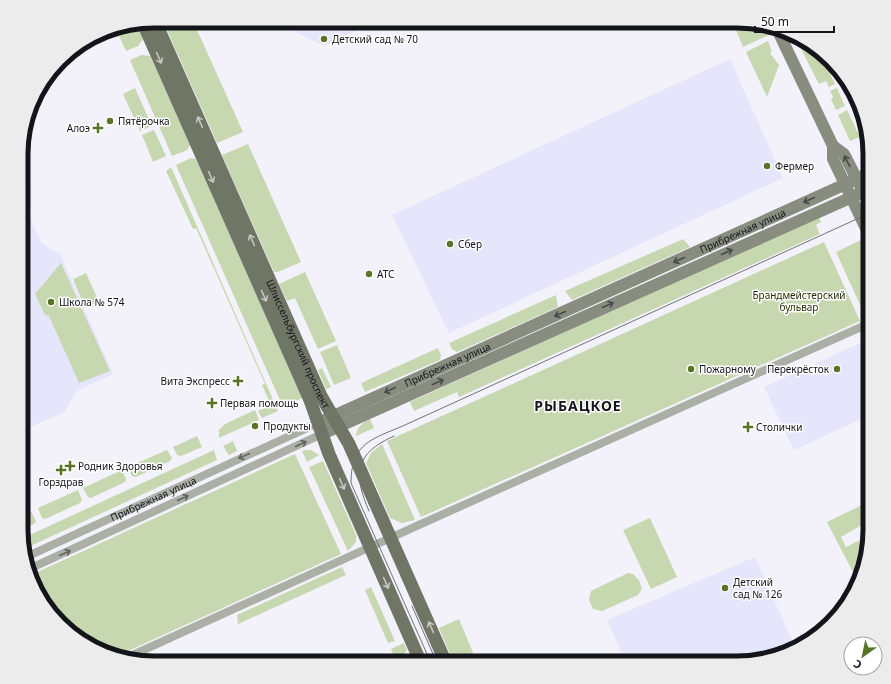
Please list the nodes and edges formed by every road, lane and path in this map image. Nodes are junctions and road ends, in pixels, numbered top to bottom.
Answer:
1 (145, 28) edge
2 (158, 28) edge
3 (780, 36) edge
4 (833, 146) junction
5 (863, 176) edge
6 (857, 179) junction
7 (845, 184) junction
8 (863, 186) edge
9 (863, 193) edge
10 (851, 198) junction
11 (863, 223) edge
12 (863, 326) edge
13 (336, 421) junction
14 (320, 428) junction
15 (390, 538) junction
16 (370, 547) junction
17 (30, 555) edge
18 (33, 567) edge
19 (134, 655) edge
20 (418, 656) edge
21 (443, 656) edge

1 -> 14 main road, Шлиссельбургский проспект
13 -> 2 main road, Шлиссельбургский проспект
3 - 4 street
6 -> 4 street
4 - 7 street
5 - 6 street, Прибрежная улица
6 - 7 street, Прибрежная улица
6 - 8 street
7 - 10 street
7 -> 13 street, Прибрежная улица
9 - 10 street, Прибрежная улица
10 - 11 street
13 -> 10 street, Прибрежная улица
12 - 15 street
13 - 14 street, Прибрежная улица
13 - 15 main road, Шлиссельбургский проспект
14 -> 16 main road, Шлиссельбургский проспект
14 -> 17 street, Прибрежная улица
18 -> 14 street, Прибрежная улица
15 - 16 street
21 -> 15 main road, Шлиссельбургский проспект
16 - 19 street
16 -> 20 main road, Шлиссельбургский проспект

